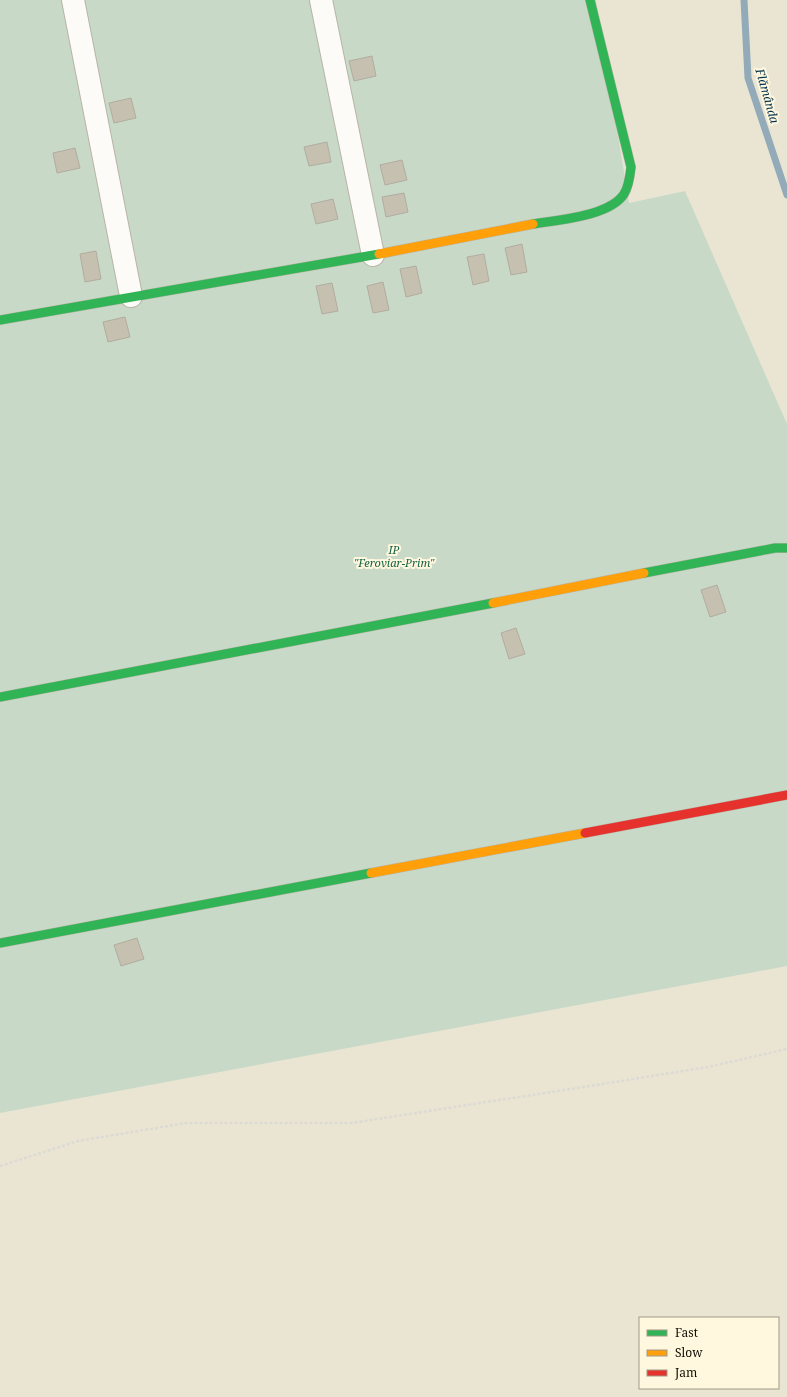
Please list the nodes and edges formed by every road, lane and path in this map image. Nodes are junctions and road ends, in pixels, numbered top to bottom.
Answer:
1 (73, 0) edge
2 (321, 0) edge
3 (590, 0) edge
4 (373, 255) junction
5 (130, 296) junction
6 (0, 320) edge
7 (787, 548) edge
8 (0, 697) edge
9 (787, 795) edge
10 (0, 943) edge
11 (787, 1049) edge
12 (0, 1166) edge

1 - 5 street
2 - 4 street
3 - 4 street
4 - 5 street
5 - 6 street
7 - 8 street
9 - 10 street
11 - 12 path

